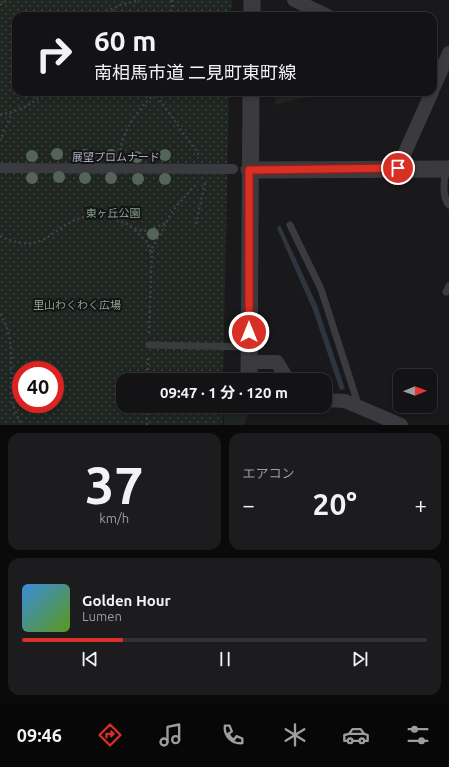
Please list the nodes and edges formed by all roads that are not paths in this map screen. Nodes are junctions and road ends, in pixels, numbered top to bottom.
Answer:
1 (252, 0) edge
2 (294, 0) edge
3 (252, 12) edge
4 (320, 12) edge
5 (444, 61) edge
6 (437, 79) edge
7 (250, 96) edge
8 (430, 96) edge
9 (0, 168) edge
10 (398, 168) junction
11 (447, 168) edge
12 (241, 170) junction
13 (449, 205) edge
14 (290, 225) dead end
15 (149, 345) road end
16 (249, 361) junction
17 (284, 373) edge
18 (332, 400) edge
19 (359, 408) junction
20 (401, 425) edge

1 - 3 street
2 - 4 street
5 - 6 street
7 - 12 street
8 - 10 street
9 - 12 street, 展望プロムナード
10 - 11 street
10 - 12 street
11 - 13 lane
12 - 16 street
14 - 19 lane
15 - 16 lane
16 - 17 street
18 - 19 street
19 - 20 street

